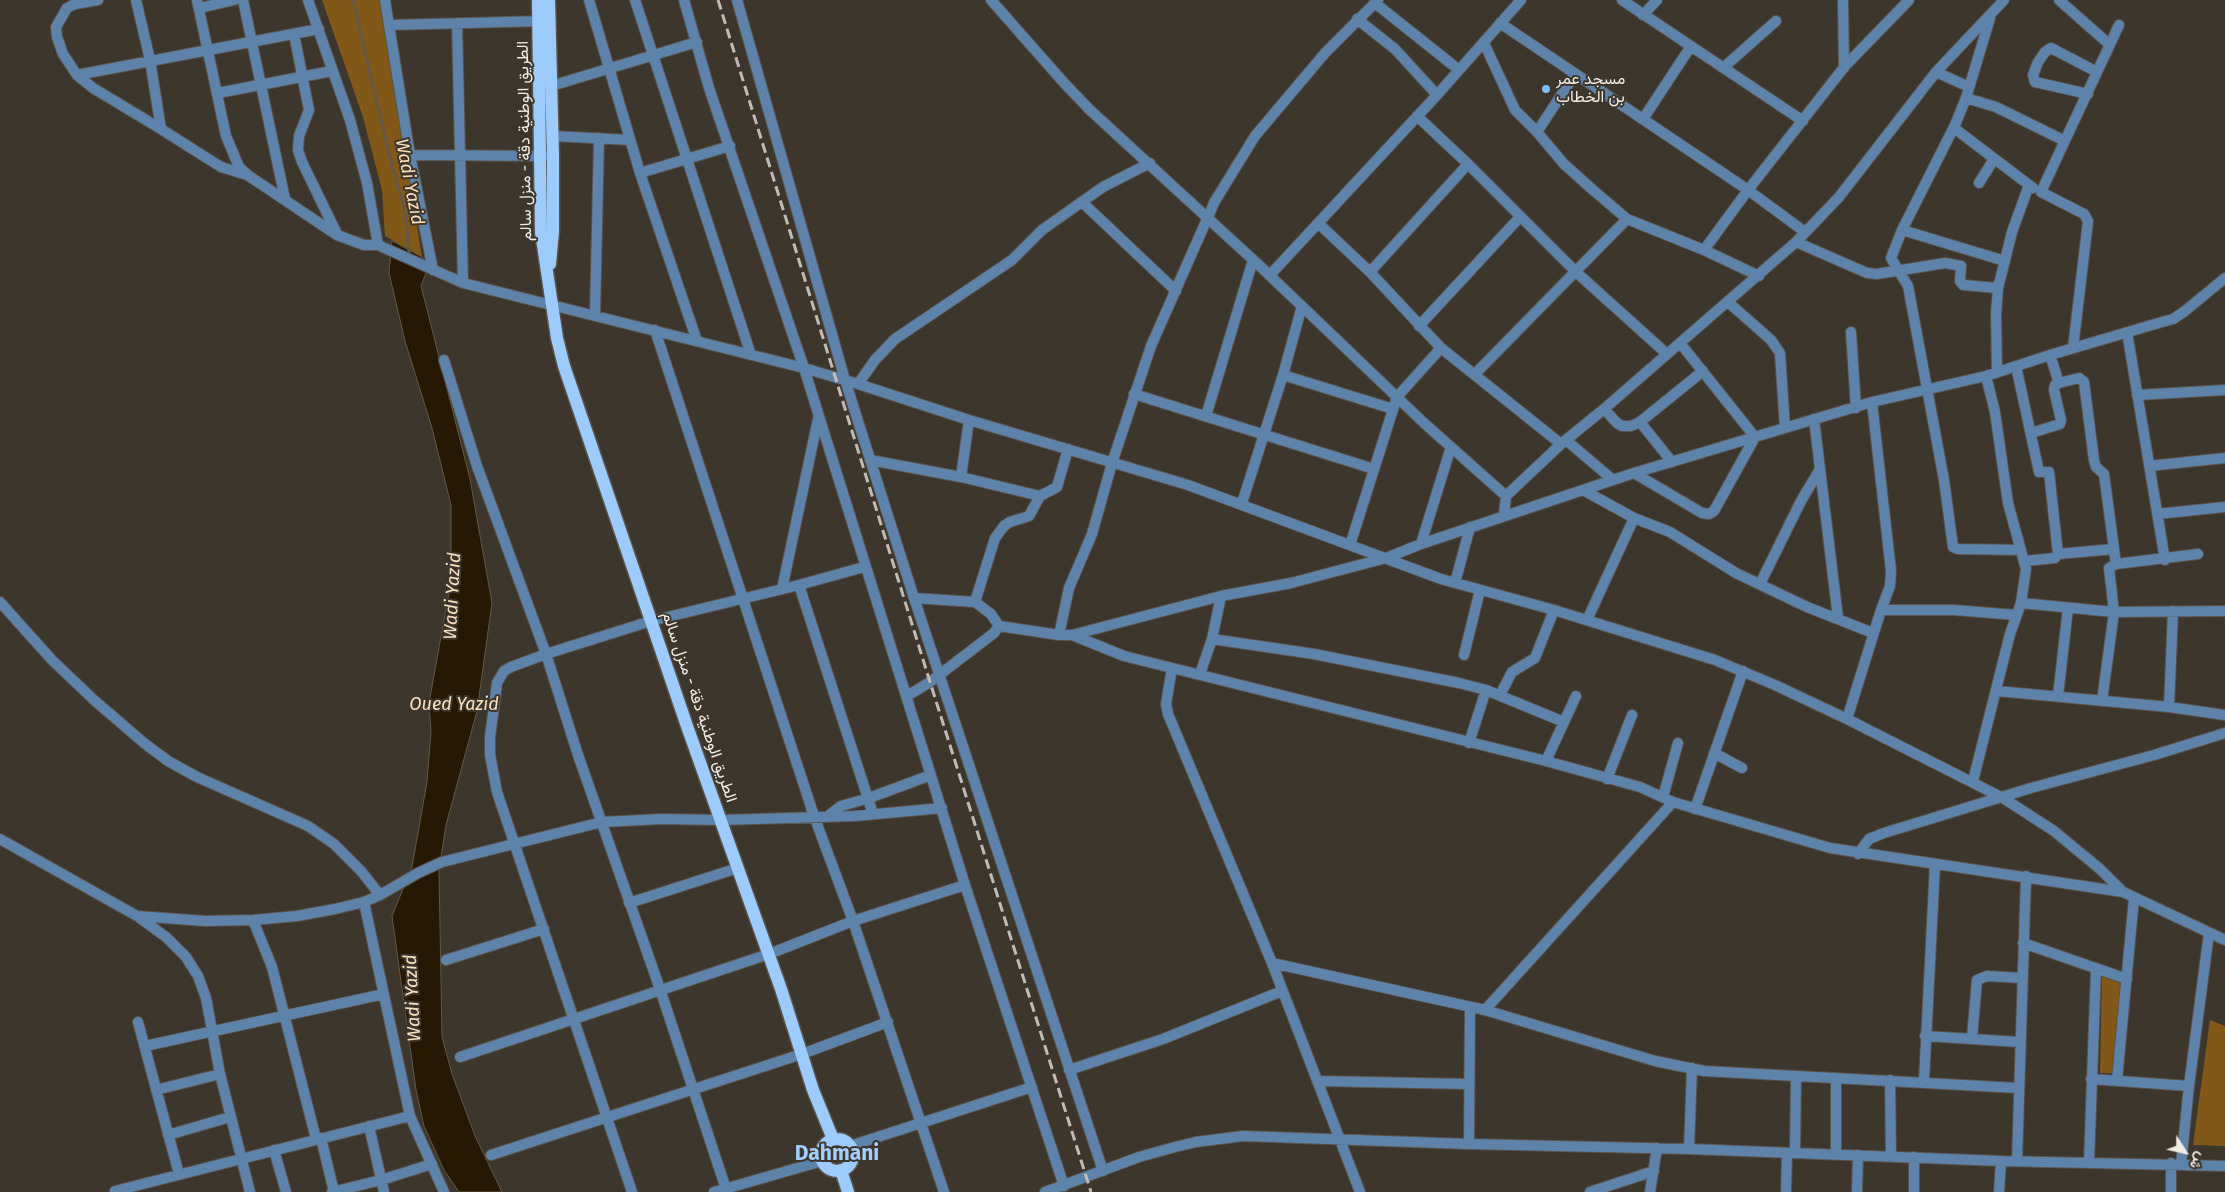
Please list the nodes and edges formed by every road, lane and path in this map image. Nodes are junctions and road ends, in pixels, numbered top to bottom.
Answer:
1 (98, 0) edge
2 (136, 0) edge
3 (234, 0) edge
4 (243, 0) edge
5 (308, 0) edge
6 (385, 0) edge
7 (538, 0) edge
8 (549, 0) edge
9 (589, 0) edge
10 (635, 0) edge
11 (684, 0) edge
12 (737, 0) edge
13 (990, 0) edge
14 (1521, 0) edge
15 (1622, 0) edge
16 (1657, 0) edge
17 (1843, 0) edge
18 (1908, 0) edge
19 (2004, 0) edge
20 (2059, 0) edge
21 (1376, 2) edge
22 (199, 4) edge
23 (1643, 15) junction
24 (1991, 15) junction
25 (1357, 19) junction
26 (544, 21) junction
27 (1776, 21) dead end
28 (457, 23) junction
29 (1500, 23) junction
30 (390, 25) junction
31 (2119, 25) dead end
32 (319, 29) junction
33 (294, 34) junction
34 (252, 41) junction
35 (697, 42) junction
36 (1484, 44) junction
37 (2110, 45) junction
38 (1691, 46) junction
39 (208, 49) junction
40 (652, 54) junction
41 (150, 60) junction
42 (1723, 68) junction
43 (1844, 68) junction
44 (610, 69) junction
45 (1459, 70) junction
46 (332, 71) junction
47 (1936, 72) junction
48 (2097, 72) junction
49 (1575, 74) junction
50 (77, 75) junction
51 (304, 76) junction
52 (261, 84) junction
53 (551, 86) junction
54 (1969, 87) junction
55 (218, 93) junction
56 (2088, 94) junction
57 (1437, 95) junction
58 (1966, 98) junction
59 (1417, 116) junction
60 (1643, 119) junction
61 (1803, 121) junction
62 (1954, 128) junction
63 (161, 129) junction
64 (1537, 132) junction
65 (553, 136) junction
66 (599, 138) junction
67 (630, 140) junction
68 (2065, 141) junction
69 (730, 146) junction
70 (410, 155) junction
71 (461, 156) junction
72 (547, 156) junction
73 (686, 159) junction
74 (1994, 159) junction
75 (1150, 163) junction
76 (1468, 164) junction
77 (640, 173) junction
78 (249, 176) junction
79 (1979, 184) dead end
80 (2029, 185) junction
81 (1748, 190) junction
82 (2041, 192) junction
83 (285, 199) junction
84 (1082, 202) junction
85 (1520, 217) junction
86 (1208, 218) junction
87 (1627, 219) junction
88 (1318, 223) junction
89 (1902, 230) junction
90 (1805, 232) junction
91 (337, 235) junction
92 (1796, 242) junction
93 (383, 247) junction
94 (1704, 250) junction
95 (1253, 260) junction
96 (2005, 261) junction
97 (431, 269) junction
98 (1897, 270) junction
99 (1370, 272) junction
100 (1576, 272) junction
101 (1270, 275) junction
102 (1759, 276) junction
103 (2225, 278) edge
104 (463, 283) junction
105 (1998, 288) junction
106 (1176, 291) junction
107 (1728, 302) junction
108 (551, 304) junction
109 (1302, 306) junction
110 (595, 315) junction
111 (1420, 326) junction
112 (655, 330) junction
113 (1851, 332) dead end
114 (2127, 332) junction
115 (697, 341) junction
116 (1680, 343) junction
117 (1441, 348) junction
118 (2073, 348) junction
119 (1667, 354) junction
120 (2050, 354) junction
121 (751, 355) junction
122 (444, 360) dead end
123 (2016, 366) junction
124 (804, 368) junction
125 (1703, 371) junction
126 (1997, 372) junction
127 (1475, 374) junction
128 (1283, 375) junction
129 (1986, 376) junction
130 (844, 380) junction
131 (2059, 383) junction
132 (858, 384) junction
133 (1926, 389) junction
134 (2225, 390) edge
135 (1134, 394) junction
136 (2137, 395) junction
137 (1397, 397) junction
138 (1872, 402) junction
139 (1856, 408) junction
140 (1394, 409) junction
141 (1604, 409) junction
142 (818, 416) junction
143 (1206, 416) junction
144 (1814, 419) junction
145 (969, 420) junction
146 (1640, 422) junction
147 (1785, 428) junction
148 (2031, 433) junction
149 (1264, 435) junction
150 (1755, 437) junction
151 (1564, 442) junction
152 (1451, 447) junction
153 (1068, 449) junction
154 (2225, 458) edge
155 (870, 460) junction
156 (1672, 462) junction
157 (1112, 463) junction
158 (2149, 466) junction
159 (1374, 469) junction
160 (1820, 470) junction
161 (1634, 473) junction
162 (961, 477) junction
163 (1613, 480) junction
164 (1584, 490) junction
165 (1040, 496) junction
166 (1506, 496) junction
167 (1242, 503) junction
168 (2225, 507) edge
169 (2157, 514) junction
170 (1504, 515) junction
171 (1634, 518) junction
172 (1470, 527) junction
173 (1421, 544) junction
174 (1350, 545) junction
175 (2114, 549) junction
176 (2021, 550) junction
177 (2058, 554) junction
178 (2198, 554) dead end
179 (1386, 558) junction
180 (2165, 560) junction
181 (2025, 561) junction
182 (2116, 564) junction
183 (864, 566) junction
184 (1455, 583) junction
185 (1760, 584) junction
186 (799, 585) junction
187 (782, 589) junction
188 (1480, 590) junction
189 (1221, 596) junction
190 (914, 598) junction
191 (742, 599) junction
192 (0, 602) edge
193 (975, 602) junction
194 (2021, 603) junction
195 (2068, 608) junction
196 (1554, 610) junction
197 (1881, 610) junction
198 (2173, 611) junction
199 (2225, 611) edge
200 (2114, 612) junction
201 (2016, 615) junction
202 (1838, 618) junction
203 (1587, 620) junction
204 (652, 621) junction
205 (999, 626) junction
206 (1873, 633) junction
207 (1059, 635) junction
208 (1072, 635) junction
209 (1212, 639) junction
210 (546, 654) junction
211 (1464, 655) dead end
212 (1172, 668) junction
213 (1743, 671) junction
214 (1200, 674) junction
215 (939, 675) junction
216 (1486, 690) junction
217 (1997, 692) junction
218 (1500, 695) junction
219 (907, 696) junction
220 (1576, 696) dead end
221 (2058, 696) junction
222 (2102, 701) junction
223 (2169, 707) junction
224 (1632, 715) dead end
225 (2225, 715) edge
226 (1847, 719) junction
227 (1564, 722) junction
228 (2225, 733) edge
229 (1469, 743) junction
230 (1678, 743) dead end
231 (1714, 753) junction
232 (1546, 761) junction
233 (1742, 768) dead end
234 (930, 775) junction
235 (1607, 779) junction
236 (1973, 782) junction
237 (1663, 797) junction
238 (869, 798) junction
239 (2003, 798) junction
240 (1673, 802) junction
241 (942, 808) junction
242 (1695, 809) junction
243 (873, 814) junction
244 (829, 815) junction
245 (814, 816) junction
246 (722, 820) junction
247 (602, 822) junction
248 (0, 839) edge
249 (514, 842) junction
250 (1858, 854) junction
251 (1935, 864) junction
252 (738, 868) junction
253 (2026, 876) junction
254 (965, 885) junction
255 (2123, 892) junction
256 (380, 895) junction
257 (2134, 898) junction
258 (364, 902) junction
259 (629, 903) junction
260 (137, 916) junction
261 (253, 920) junction
262 (853, 922) junction
263 (544, 929) junction
264 (2209, 934) junction
265 (2225, 940) edge
266 (2023, 943) junction
267 (769, 954) junction
268 (446, 960) dead end
269 (1272, 963) junction
270 (2096, 968) junction
271 (2022, 978) junction
272 (2127, 979) junction
273 (660, 989) junction
274 (1282, 990) junction
275 (384, 994) junction
276 (1470, 1007) junction
277 (1485, 1010) junction
278 (283, 1015) junction
279 (574, 1018) junction
280 (138, 1022) dead end
281 (888, 1022) junction
282 (211, 1032) junction
283 (1925, 1036) junction
284 (1972, 1038) junction
285 (2020, 1042) junction
286 (145, 1046) junction
287 (802, 1054) junction
288 (460, 1057) dead end
289 (1692, 1068) junction
290 (1069, 1070) junction
291 (220, 1074) junction
292 (1796, 1077) junction
293 (1836, 1078) junction
294 (2091, 1078) junction
295 (1890, 1080) junction
296 (2117, 1080) junction
297 (1317, 1081) junction
298 (1924, 1081) junction
299 (1468, 1084) junction
300 (2189, 1086) junction
301 (1032, 1087) junction
302 (2018, 1088) junction
303 (693, 1089) junction
304 (156, 1090) junction
305 (410, 1116) junction
306 (230, 1117) junction
307 (606, 1117) junction
308 (921, 1122) junction
309 (369, 1126) junction
310 (168, 1135) junction
311 (319, 1138) junction
312 (1340, 1139) junction
313 (832, 1140) junction
314 (1469, 1144) junction
315 (850, 1146) junction
316 (1657, 1148) junction
317 (1688, 1149) junction
318 (274, 1150) junction
319 (1791, 1153) junction
320 (491, 1155) dead end
321 (1836, 1155) junction
322 (1858, 1155) junction
323 (1891, 1156) junction
324 (1914, 1157) junction
325 (241, 1158) junction
326 (822, 1161) junction
327 (2000, 1161) junction
328 (2017, 1161) junction
329 (2089, 1163) junction
330 (432, 1164) junction
331 (2176, 1164) junction
332 (2225, 1166) edge
333 (841, 1170) junction
334 (1103, 1171) junction
335 (1654, 1171) junction
336 (179, 1174) junction
337 (381, 1180) junction
338 (1064, 1186) junction
339 (726, 1190) edge
340 (115, 1191) dead end
341 (250, 1192) edge
342 (286, 1192) edge
343 (333, 1192) edge
344 (384, 1192) edge
345 (444, 1192) edge
346 (632, 1192) edge
347 (714, 1192) edge
348 (848, 1192) edge
349 (944, 1192) edge
350 (1045, 1192) edge
351 (1360, 1192) edge
352 (1590, 1192) edge
353 (1650, 1192) edge
354 (1786, 1192) edge
355 (1857, 1192) edge
356 (1914, 1192) edge
357 (1999, 1192) edge
358 (2170, 1192) edge

1 - 50 street
2 - 41 street
3 - 22 street
4 - 34 street
5 - 32 street
6 - 30 street
7 - 26 main road, الطريق الوطنية دقة - منزل سالم
8 - 26 main road, الطريق الوطنية دقة - منزل سالم
9 - 44 street
10 - 40 street
11 - 35 street
12 - 130 street
13 - 75 street
14 - 29 street
15 - 23 street
16 - 23 street
17 - 43 street
18 - 43 street
19 - 24 street
20 - 37 street
21 - 25 street
21 - 45 street
22 - 39 street
23 - 38 street
24 - 47 street
24 - 54 street
25 - 57 street
25 - 86 street
26 - 28 street
26 - 53 main road, الطريق الوطنية دقة - منزل سالم
26 - 72 main road, الطريق الوطنية دقة - منزل سالم
27 - 42 street
28 - 30 street
28 - 71 street
29 - 36 street
29 - 49 street
30 - 70 street
31 - 37 street
32 - 33 street
32 - 46 street
33 - 34 street
33 - 51 street
34 - 39 street
34 - 52 street
35 - 40 street
35 - 69 street
36 - 45 street
36 - 64 street
37 - 48 street
38 - 42 street
38 - 60 street
39 - 41 street
39 - 55 street
40 - 44 street
40 - 73 street
41 - 50 street
41 - 63 street
42 - 61 street
43 - 61 street
44 - 53 street
44 - 67 street
45 - 57 street
46 - 51 street
46 - 93 street
47 - 54 street
47 - 90 street
48 - 56 street
48 - 56 street
49 - 60 street
49 - 64 street
50 - 63 street
51 - 52 street
51 - 91 street
52 - 55 street
52 - 83 street
53 - 65 main road, الطريق الوطنية دقة - منزل سالم
54 - 58 street
55 - 78 street
56 - 68 street
57 - 59 street
58 - 62 street
58 - 68 street
59 - 76 street
59 - 88 street
60 - 81 street
61 - 81 street
62 - 74 street
62 - 89 street
63 - 78 street
64 - 87 street
65 - 66 street
65 - 72 main road, الطريق الوطنية دقة - منزل سالم
66 - 67 street
66 - 110 street
67 - 77 street
68 - 82 street
69 - 73 street
69 - 124 street
70 - 71 street
70 - 97 street
71 - 72 street
71 - 104 street
72 - 108 main road, الطريق الوطنية دقة - منزل سالم
73 - 77 street
73 - 121 street
74 - 79 street
74 - 80 street
75 - 84 street
75 - 86 street
76 - 85 street
76 - 99 street
77 - 115 street
78 - 83 street
80 - 82 street
80 - 96 street
81 - 90 street
81 - 94 street
82 - 118 street
83 - 91 street
84 - 106 street
84 - 132 street
85 - 100 street
85 - 111 street
86 - 95 street
86 - 106 street
87 - 94 street
87 - 100 street
88 - 99 street
88 - 101 street
89 - 96 street
89 - 98 street
90 - 92 street
91 - 93 street
92 - 98 street
92 - 102 street
93 - 97 street
94 - 102 street
95 - 101 street
95 - 143 street
96 - 105 street
97 - 104 street
98 - 105 street
98 - 133 street
99 - 111 street
100 - 119 street
100 - 127 street
101 - 109 street
102 - 107 street
103 - 114 street
104 - 108 street
105 - 126 street
106 - 135 street
107 - 116 street
107 - 147 street
108 - 110 street
108 - 204 main road, الطريق الوطنية دقة - منزل سالم
109 - 128 street
109 - 137 street
110 - 112 street
111 - 117 street
112 - 115 street
112 - 191 street
113 - 139 street
114 - 118 street
114 - 136 street
115 - 121 street
116 - 119 street
116 - 125 street
117 - 127 street
117 - 137 street
118 - 120 street
119 - 141 street
120 - 123 street
120 - 131 street
121 - 124 street
122 - 210 street
123 - 126 street
123 - 148 street
124 - 130 street
124 - 142 street
125 - 146 street
125 - 150 street
126 - 129 street
127 - 151 street
128 - 140 street
128 - 149 street
129 - 133 street
129 - 176 street
130 - 132 street
130 - 155 street
131 - 148 street
131 - 175 street
132 - 145 street
133 - 138 street
133 - 176 street
134 - 136 street
135 - 143 street
135 - 157 street
136 - 158 street
137 - 140 street
137 - 152 street
138 - 139 street
138 - 197 street
139 - 144 street
140 - 159 street
141 - 146 street
141 - 151 street
142 - 183 street
142 - 187 street
143 - 149 street
144 - 147 street
144 - 160 street
145 - 153 street
145 - 162 street
146 - 156 street
147 - 150 street
148 - 177 street
149 - 159 street
149 - 167 street
150 - 156 street
150 - 161 street
151 - 163 street
151 - 166 street
152 - 166 street
152 - 173 street
153 - 157 street
153 - 165 street
154 - 158 street
155 - 162 street
155 - 190 street
156 - 161 street
157 - 167 street
157 - 207 street
158 - 169 street
159 - 174 street
160 - 185 street
160 - 202 street
161 - 163 street
162 - 165 street
163 - 164 street
164 - 170 street
164 - 171 street
165 - 193 street
166 - 170 street
167 - 174 street
168 - 169 street
169 - 180 street
170 - 172 street
171 - 185 street
171 - 203 street
172 - 173 street
172 - 184 street
173 - 179 street
174 - 179 street
175 - 177 street
175 - 182 street
176 - 181 street
177 - 181 street
178 - 180 street
179 - 184 street
179 - 189 street
180 - 182 street
181 - 194 street
182 - 200 street
183 - 186 street
183 - 219 street
184 - 188 street
185 - 202 street
186 - 187 street
186 - 238 street
187 - 191 street
188 - 196 street
188 - 211 street
189 - 208 street
189 - 209 street
190 - 193 street
190 - 215 street
191 - 204 street
191 - 245 street
192 - 256 street
193 - 205 street
194 - 195 street
194 - 201 street
195 - 200 street
195 - 221 street
196 - 203 street
196 - 218 street
197 - 201 street
197 - 206 street
198 - 199 street
198 - 200 street
198 - 223 street
200 - 222 street
201 - 217 street
202 - 206 street
203 - 213 street
204 - 210 street
204 - 246 main road, الطريق الوطنية دقة - منزل سالم
205 - 207 street
205 - 215 street
206 - 226 street
207 - 208 street
208 - 212 street
209 - 214 street
209 - 216 street
210 - 247 street
210 - 249 street
212 - 214 street
212 - 269 street
213 - 226 street
213 - 231 street
214 - 229 street
215 - 219 street
215 - 290 street
216 - 218 street
216 - 229 street
217 - 221 street
217 - 236 street
218 - 227 street
219 - 234 street
220 - 227 street
221 - 222 street
222 - 223 street
223 - 225 street
224 - 235 street
226 - 236 street
227 - 232 street
228 - 239 street
229 - 232 street
230 - 237 street
231 - 233 street
231 - 242 street
232 - 235 street
234 - 238 street
234 - 241 street
235 - 237 street
236 - 239 street
237 - 240 street
238 - 243 street
238 - 244 street
239 - 250 street
239 - 255 street
240 - 242 street
240 - 277 street
241 - 243 street
241 - 254 street
242 - 250 street
243 - 244 street
244 - 245 street
245 - 246 street
245 - 262 street
246 - 247 street
246 - 252 main road, الطريق الوطنية دقة - منزل سالم
247 - 249 street
247 - 259 street
248 - 260 street
249 - 256 street
249 - 263 street
250 - 251 street
251 - 253 street
251 - 283 street
252 - 259 street
252 - 267 main road, الطريق الوطنية دقة - منزل سالم
253 - 255 street
253 - 266 street
254 - 262 street
254 - 301 street
255 - 257 street
256 - 258 street
257 - 264 street
257 - 272 street
258 - 261 street
258 - 275 street
259 - 273 street
260 - 261 street
260 - 282 street
261 - 278 street
262 - 267 street
262 - 281 street
263 - 268 street
263 - 279 street
264 - 265 street
264 - 300 street
266 - 270 street
266 - 271 street
267 - 273 street
267 - 287 main road, الطريق الوطنية دقة - منزل سالم
269 - 274 street
269 - 276 street
270 - 272 street
270 - 294 street
271 - 284 street
271 - 285 street
272 - 296 street
273 - 279 street
273 - 303 street
274 - 290 street
274 - 297 street
275 - 278 street
275 - 305 street
276 - 277 street
276 - 299 street
277 - 289 street
278 - 282 street
278 - 311 street
279 - 288 street
279 - 307 street
280 - 286 street
281 - 287 street
281 - 308 street
282 - 286 street
282 - 291 street
283 - 284 street
283 - 298 street
284 - 285 street
285 - 302 street
286 - 304 street
287 - 303 street
287 - 313 main road, الطريق الوطنية دقة - منزل سالم
289 - 292 street
289 - 317 street
290 - 334 street
291 - 304 street
291 - 306 street
292 - 293 street
292 - 319 street
293 - 295 street
293 - 321 street
294 - 296 street
294 - 329 street
295 - 298 street
295 - 323 street
296 - 300 street
297 - 299 street
297 - 312 street
298 - 302 street
299 - 314 street
300 - 331 street
301 - 308 street
301 - 338 street
302 - 328 street
303 - 307 street
303 - 339 street
304 - 310 street
305 - 309 street
305 - 330 street
306 - 310 street
306 - 325 street
307 - 320 street
307 - 346 street
308 - 315 street
308 - 349 street
309 - 311 street
309 - 337 street
310 - 336 street
311 - 318 street
311 - 343 street
312 - 314 street
312 - 334 street
312 - 351 street
313 - 315 main road
313 - 326 main road
314 - 316 street
315 - 333 main road
316 - 317 street
316 - 335 street
317 - 319 street
318 - 325 street
318 - 342 street
319 - 321 street
319 - 354 street
321 - 322 street
322 - 323 street
322 - 355 street
323 - 324 street
324 - 327 street
324 - 356 street
325 - 336 street
325 - 341 street
326 - 333 main road
326 - 339 street
327 - 328 street
327 - 357 street
328 - 329 street
329 - 331 street
330 - 337 street
330 - 345 street
331 - 332 street
331 - 358 street
333 - 348 main road
334 - 338 street
335 - 352 street
335 - 353 street
336 - 340 street
337 - 343 street
337 - 344 street
338 - 350 street
339 - 347 street

